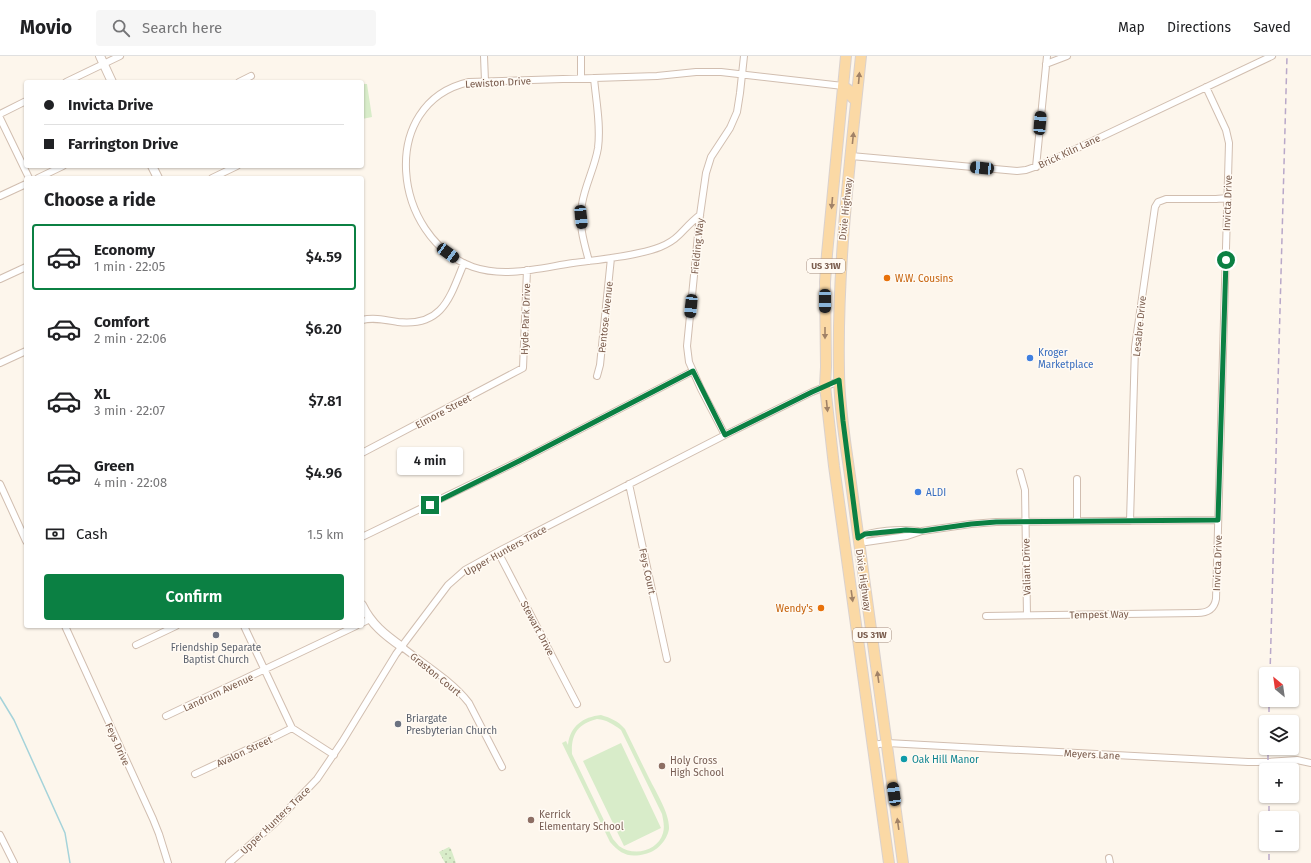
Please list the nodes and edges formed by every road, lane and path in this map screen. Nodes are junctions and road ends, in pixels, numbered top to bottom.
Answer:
1 (120, 56) edge
2 (484, 56) edge
3 (581, 56) edge
4 (744, 56) edge
5 (846, 56) edge
6 (861, 56) edge
7 (1046, 56) edge
8 (1067, 56) edge
9 (1272, 56) edge
10 (102, 60) edge
11 (1046, 64) junction
12 (742, 74) junction
13 (251, 76) dead end
14 (581, 78) junction
15 (594, 78) junction
16 (69, 80) edge
17 (111, 80) edge
18 (243, 80) edge
19 (485, 81) junction
20 (843, 86) junction
21 (1206, 87) junction
22 (856, 101) junction
23 (24, 102) edge
24 (0, 114) edge
25 (840, 116) junction
26 (0, 118) edge
27 (851, 156) junction
28 (24, 166) edge
29 (1036, 167) junction
30 (59, 168) edge
31 (233, 168) edge
32 (42, 176) edge
33 (216, 176) edge
34 (24, 185) edge
35 (0, 196) edge
36 (1227, 198) junction
37 (700, 215) junction
38 (611, 258) junction
39 (589, 261) junction
40 (464, 263) junction
41 (24, 268) edge
42 (527, 270) junction
43 (0, 279) edge
44 (364, 320) edge
45 (24, 352) edge
46 (0, 363) edge
47 (523, 368) joint
48 (693, 371) junction
49 (598, 376) dead end
50 (839, 380) junction
51 (825, 386) junction
52 (725, 435) junction
53 (364, 452) edge
54 (1020, 472) dead end
55 (1077, 479) dead end
56 (0, 484) edge
57 (629, 484) junction
58 (840, 511) junction
59 (1218, 520) junction
60 (1077, 521) junction
61 (1130, 521) junction
62 (1026, 522) junction
63 (364, 536) edge
64 (24, 537) edge
65 (858, 538) junction
66 (498, 552) junction
67 (364, 608) edge
68 (1210, 610) joint
69 (1027, 615) junction
70 (986, 616) dead end
71 (370, 619) junction
72 (364, 622) edge
73 (66, 628) edge
74 (172, 628) edge
75 (245, 628) edge
76 (352, 628) edge
77 (136, 645) dead end
78 (402, 647) junction
79 (667, 659) dead end
80 (264, 670) junction
81 (577, 704) dead end
82 (166, 716) dead end
83 (292, 728) junction
84 (887, 743) junction
85 (872, 745) junction
86 (334, 755) junction
87 (1311, 763) edge
88 (502, 767) dead end
89 (195, 774) dead end
90 (0, 835) edge
91 (238, 856) junction
92 (14, 863) edge
93 (168, 863) edge
94 (229, 863) edge
95 (240, 863) edge
96 (889, 863) edge
97 (903, 863) edge

1 - 10 street
2 - 19 street
3 - 14 street
4 - 12 street, Fielding Way
5 - 20 main road, Dixie Highway / US 31W
22 -> 6 main road, Dixie Highway / US 31W
7 - 11 street
8 - 11 street
9 - 21 street, Brick Kiln Lane
10 - 16 street
10 - 17 street
11 - 29 street
12 - 15 street, Lewiston Drive
12 - 20 street, Lewiston Drive
12 - 37 street, Fielding Way
13 - 18 street
14 - 15 street, Lewiston Drive
14 - 19 street, Lewiston Drive
15 - 39 street
19 - 40 street, Lewiston Drive
20 - 22 main road
20 - 25 main road, Dixie Highway / US 31W
21 - 29 street, Brick Kiln Lane
21 - 36 street, Invicta Drive
27 -> 22 main road, Dixie Highway / US 31W
23 - 24 street
25 - 27 main road
25 -> 51 main road, Dixie Highway / US 31W
26 - 28 street
27 - 29 street, Brick Kiln Lane
27 - 50 main road, Dixie Highway / US 31W
30 - 32 street
31 - 33 street
34 - 35 street
36 - 59 street, Invicta Drive
36 - 61 street, Lesabre Drive
37 - 38 street, Lewiston Drive
37 - 48 street, Fielding Way
38 - 39 street, Lewiston Drive
38 - 49 street, Pentose Avenue
39 - 42 street, Lewiston Drive
40 - 42 street, Lewiston Drive
40 - 44 street
41 - 43 street
42 - 47 street, Hyde Park Drive
45 - 46 street
47 - 53 street, Elmore Street
48 - 52 street, Fielding Way
48 - 63 street
50 - 51 street, Upper Hunters Trace
50 - 65 main road, Dixie Highway / US 31W
51 - 52 street, Upper Hunters Trace
51 -> 58 main road, Dixie Highway / US 31W
52 - 57 street, Upper Hunters Trace
54 - 62 street, Valiant Drive
55 - 60 street
56 - 64 street
57 - 66 street, Upper Hunters Trace
57 - 79 street, Feys Court
58 - 65 main road
58 -> 85 main road, Dixie Highway / US 31W
59 - 61 street
59 - 68 street, Invicta Drive
60 - 61 street
60 - 62 street
62 - 65 street
62 - 69 street, Valiant Drive
84 -> 65 main road, Dixie Highway / US 31W
66 - 78 street, Upper Hunters Trace
66 - 81 street, Stewart Drive
67 - 71 street
68 - 69 street, Tempest Way
69 - 70 street, Tempest Way
71 - 72 street
71 - 78 street
73 - 93 street, Feys Drive
74 - 77 street
75 - 80 street
76 - 80 street, Landrum Avenue
78 - 86 street, Upper Hunters Trace
78 - 88 street, Graston Court
80 - 82 street, Landrum Avenue
80 - 83 street
83 - 86 street
83 - 89 street, Avalon Street
84 - 85 street, Meyers Lane
84 - 87 street, Meyers Lane
97 -> 84 main road, Dixie Highway / US 31W
85 - 96 main road, Dixie Highway / US 31W
86 - 91 street, Upper Hunters Trace
90 - 92 street
91 - 94 street, Upper Hunters Trace
91 - 95 street

